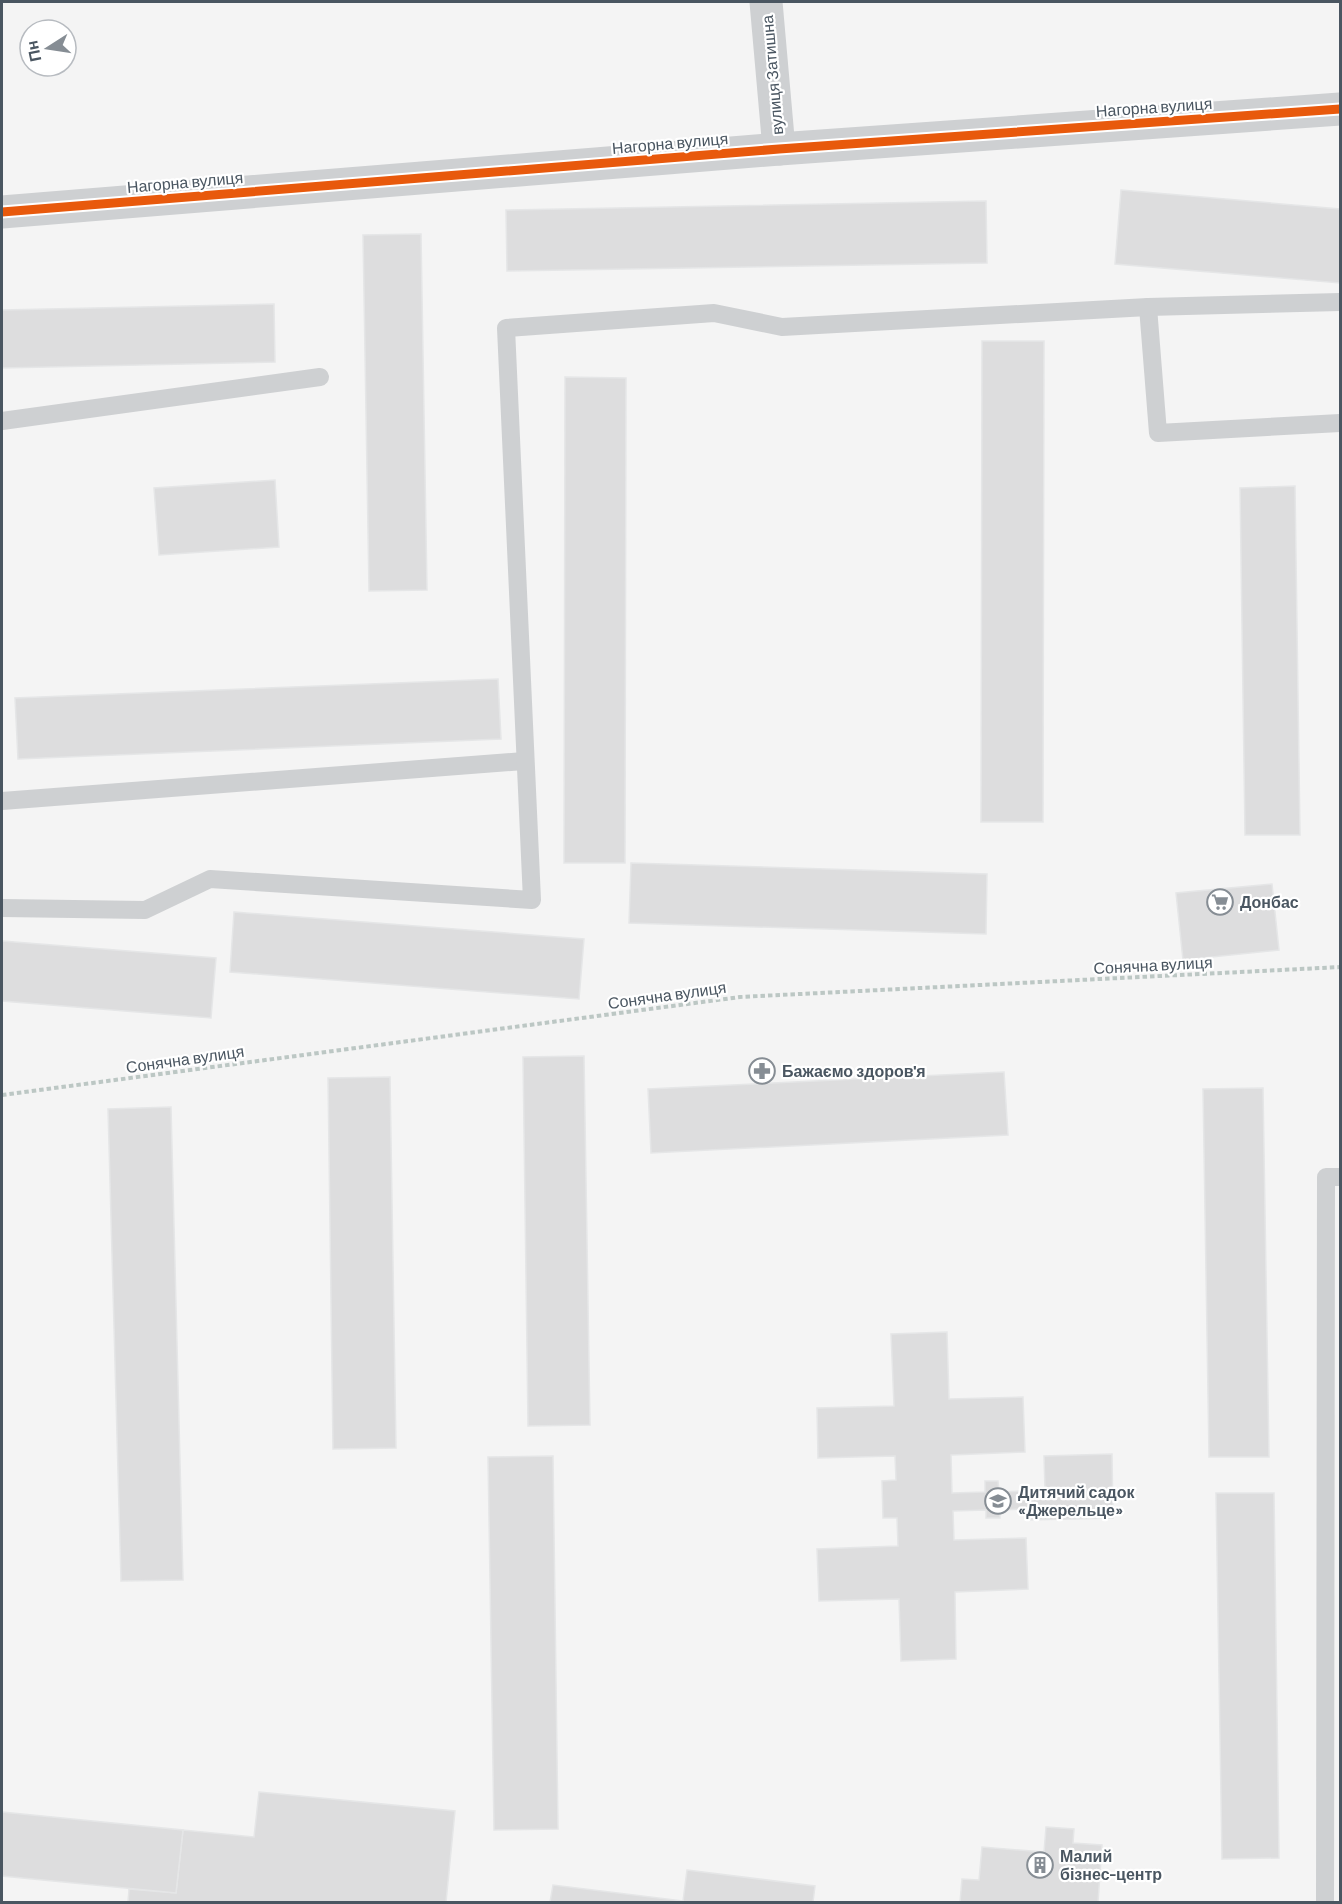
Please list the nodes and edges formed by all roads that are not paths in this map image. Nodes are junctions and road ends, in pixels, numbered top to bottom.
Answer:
1 (766, 2) edge
2 (1341, 109) edge
3 (779, 149) junction
4 (2, 212) edge
5 (1341, 302) edge
6 (1148, 308) junction
7 (320, 377) dead end
8 (2, 421) edge
9 (1341, 423) edge
10 (524, 761) junction
11 (2, 801) edge
12 (2, 908) edge
13 (1341, 1177) edge
14 (1333, 1379) edge
15 (1325, 1902) edge

1 - 3 street, вулиця Затишна
2 - 3 street, Нагорна вулиця
3 - 4 street, Нагорна вулиця
5 - 6 lane
6 - 9 lane
6 - 10 lane
7 - 8 lane
10 - 11 lane
10 - 12 lane
13 - 14 lane
14 - 15 lane

